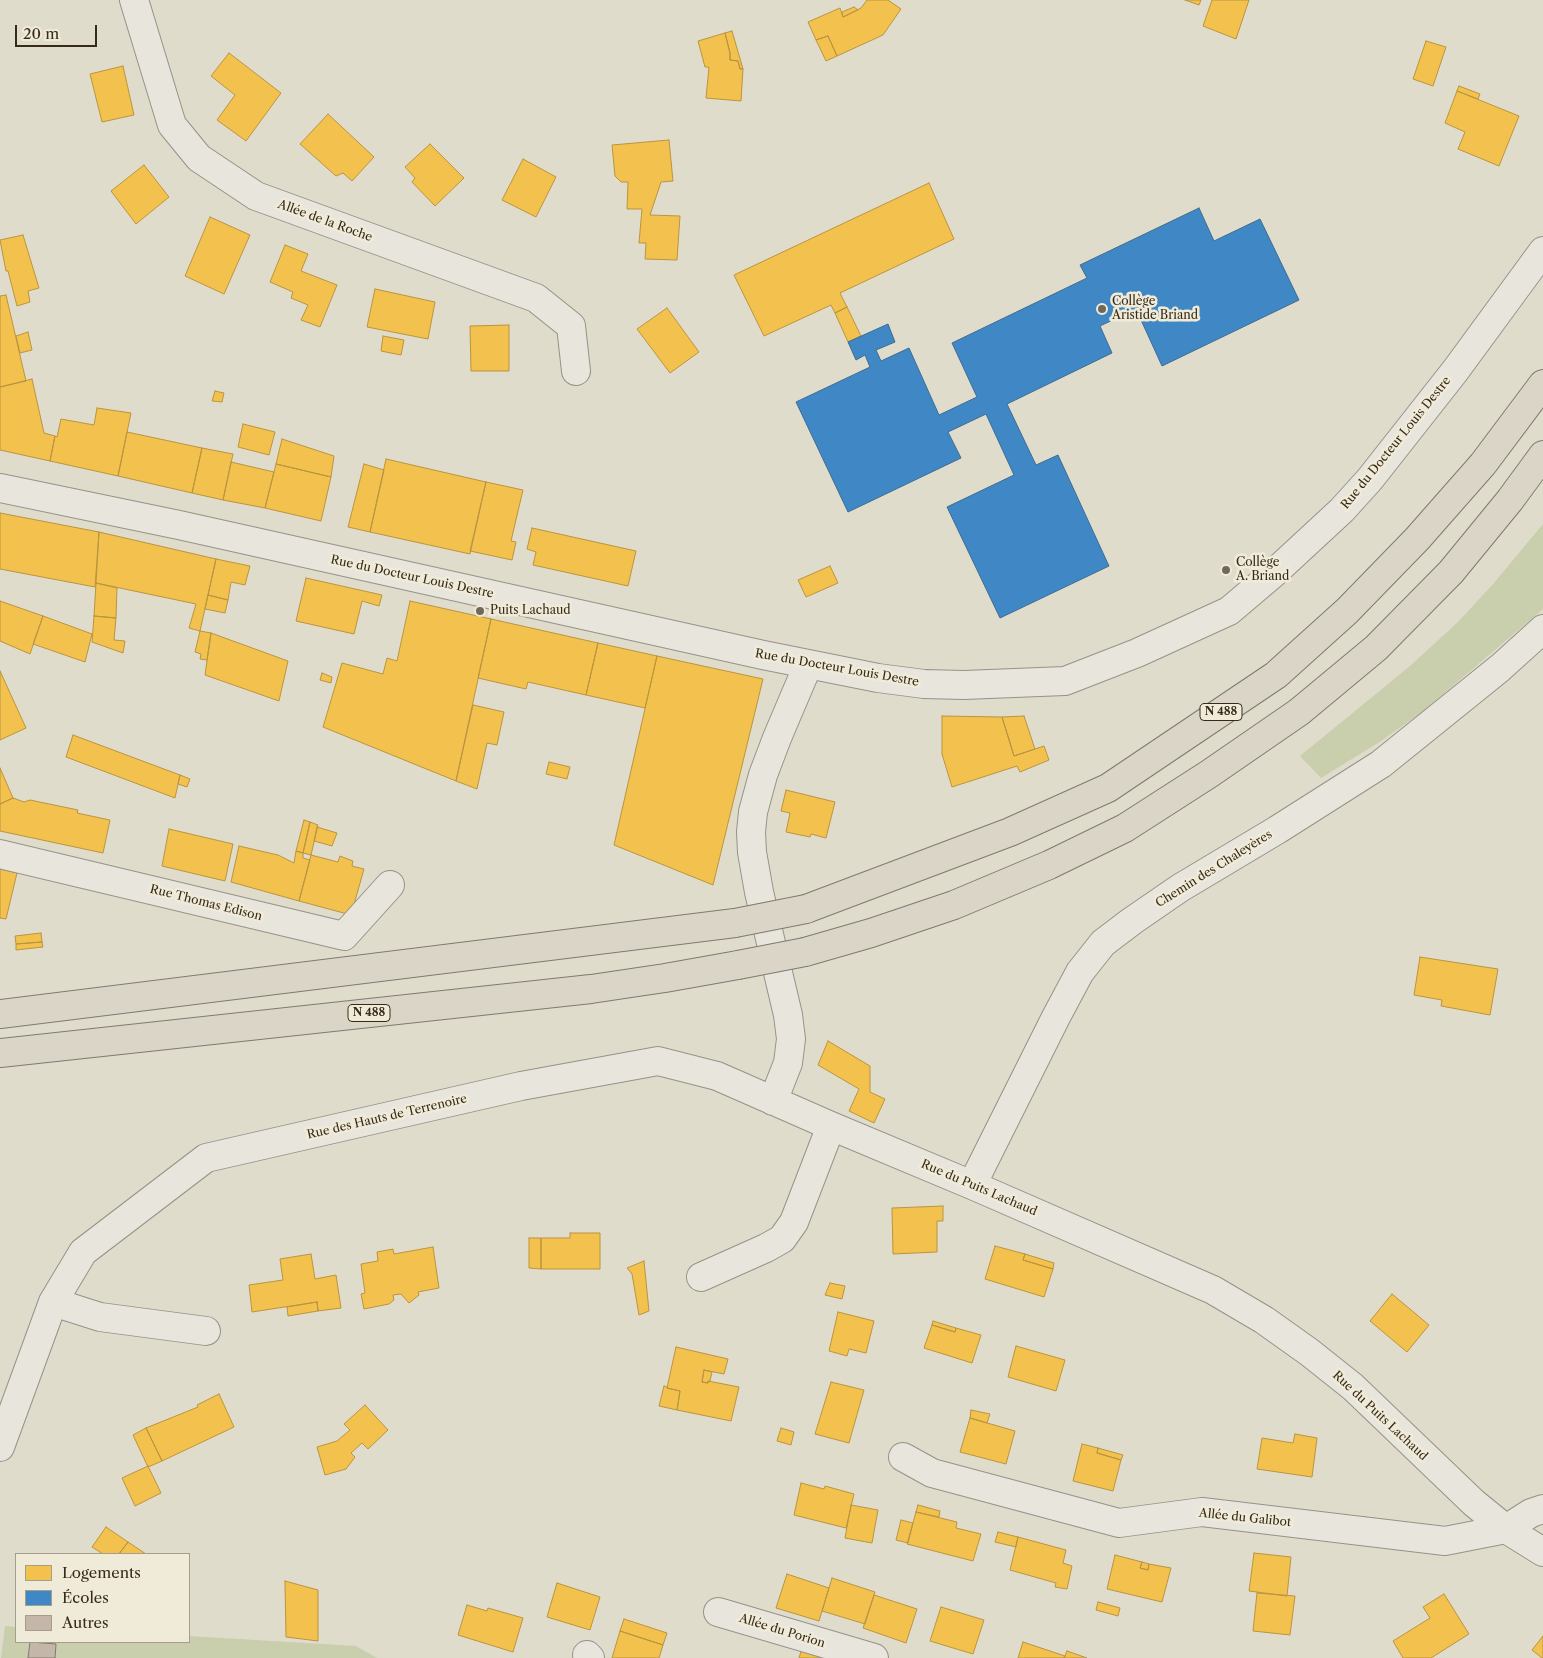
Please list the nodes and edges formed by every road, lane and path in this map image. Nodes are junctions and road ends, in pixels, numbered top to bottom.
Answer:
1 (134, 0) edge
2 (1543, 251) edge
3 (576, 371) dead end
4 (1543, 384) edge
5 (1543, 454) edge
6 (0, 488) edge
7 (1543, 629) edge
8 (808, 665) junction
9 (0, 854) edge
10 (390, 885) dead end
11 (0, 1014) edge
12 (0, 1053) edge
13 (773, 1101) junction
14 (831, 1126) junction
15 (972, 1185) junction
16 (701, 1277) dead end
17 (53, 1302) junction
18 (206, 1331) dead end
19 (0, 1447) edge
20 (903, 1457) dead end
21 (1543, 1509) edge
22 (1506, 1529) junction
23 (1543, 1552) edge
24 (718, 1612) dead end
25 (874, 1658) edge

1 - 3 street, Allée de la Roche
2 - 8 street, Rue du Docteur Louis Destre
4 - 11 highway, N 488, bridge
5 - 12 highway, N 488, bridge
6 - 8 street, Rue du Docteur Louis Destre
7 - 15 street, Chemin des Chaleyères
8 - 13 street
9 - 10 street, Rue Thomas Edison
13 - 14 street, Rue du Puits Lachaud
13 - 17 street, Rue des Hauts de Terrenoire
14 - 15 street, Rue du Puits Lachaud
14 - 16 street
15 - 22 street, Rue du Puits Lachaud
17 - 18 street
17 - 19 street, Rue des Hauts de Terrenoire
20 - 22 street, Allée du Galibot
21 - 22 street
22 - 23 street, Rue du Puits Lachaud
24 - 25 street, Allée du Porion

